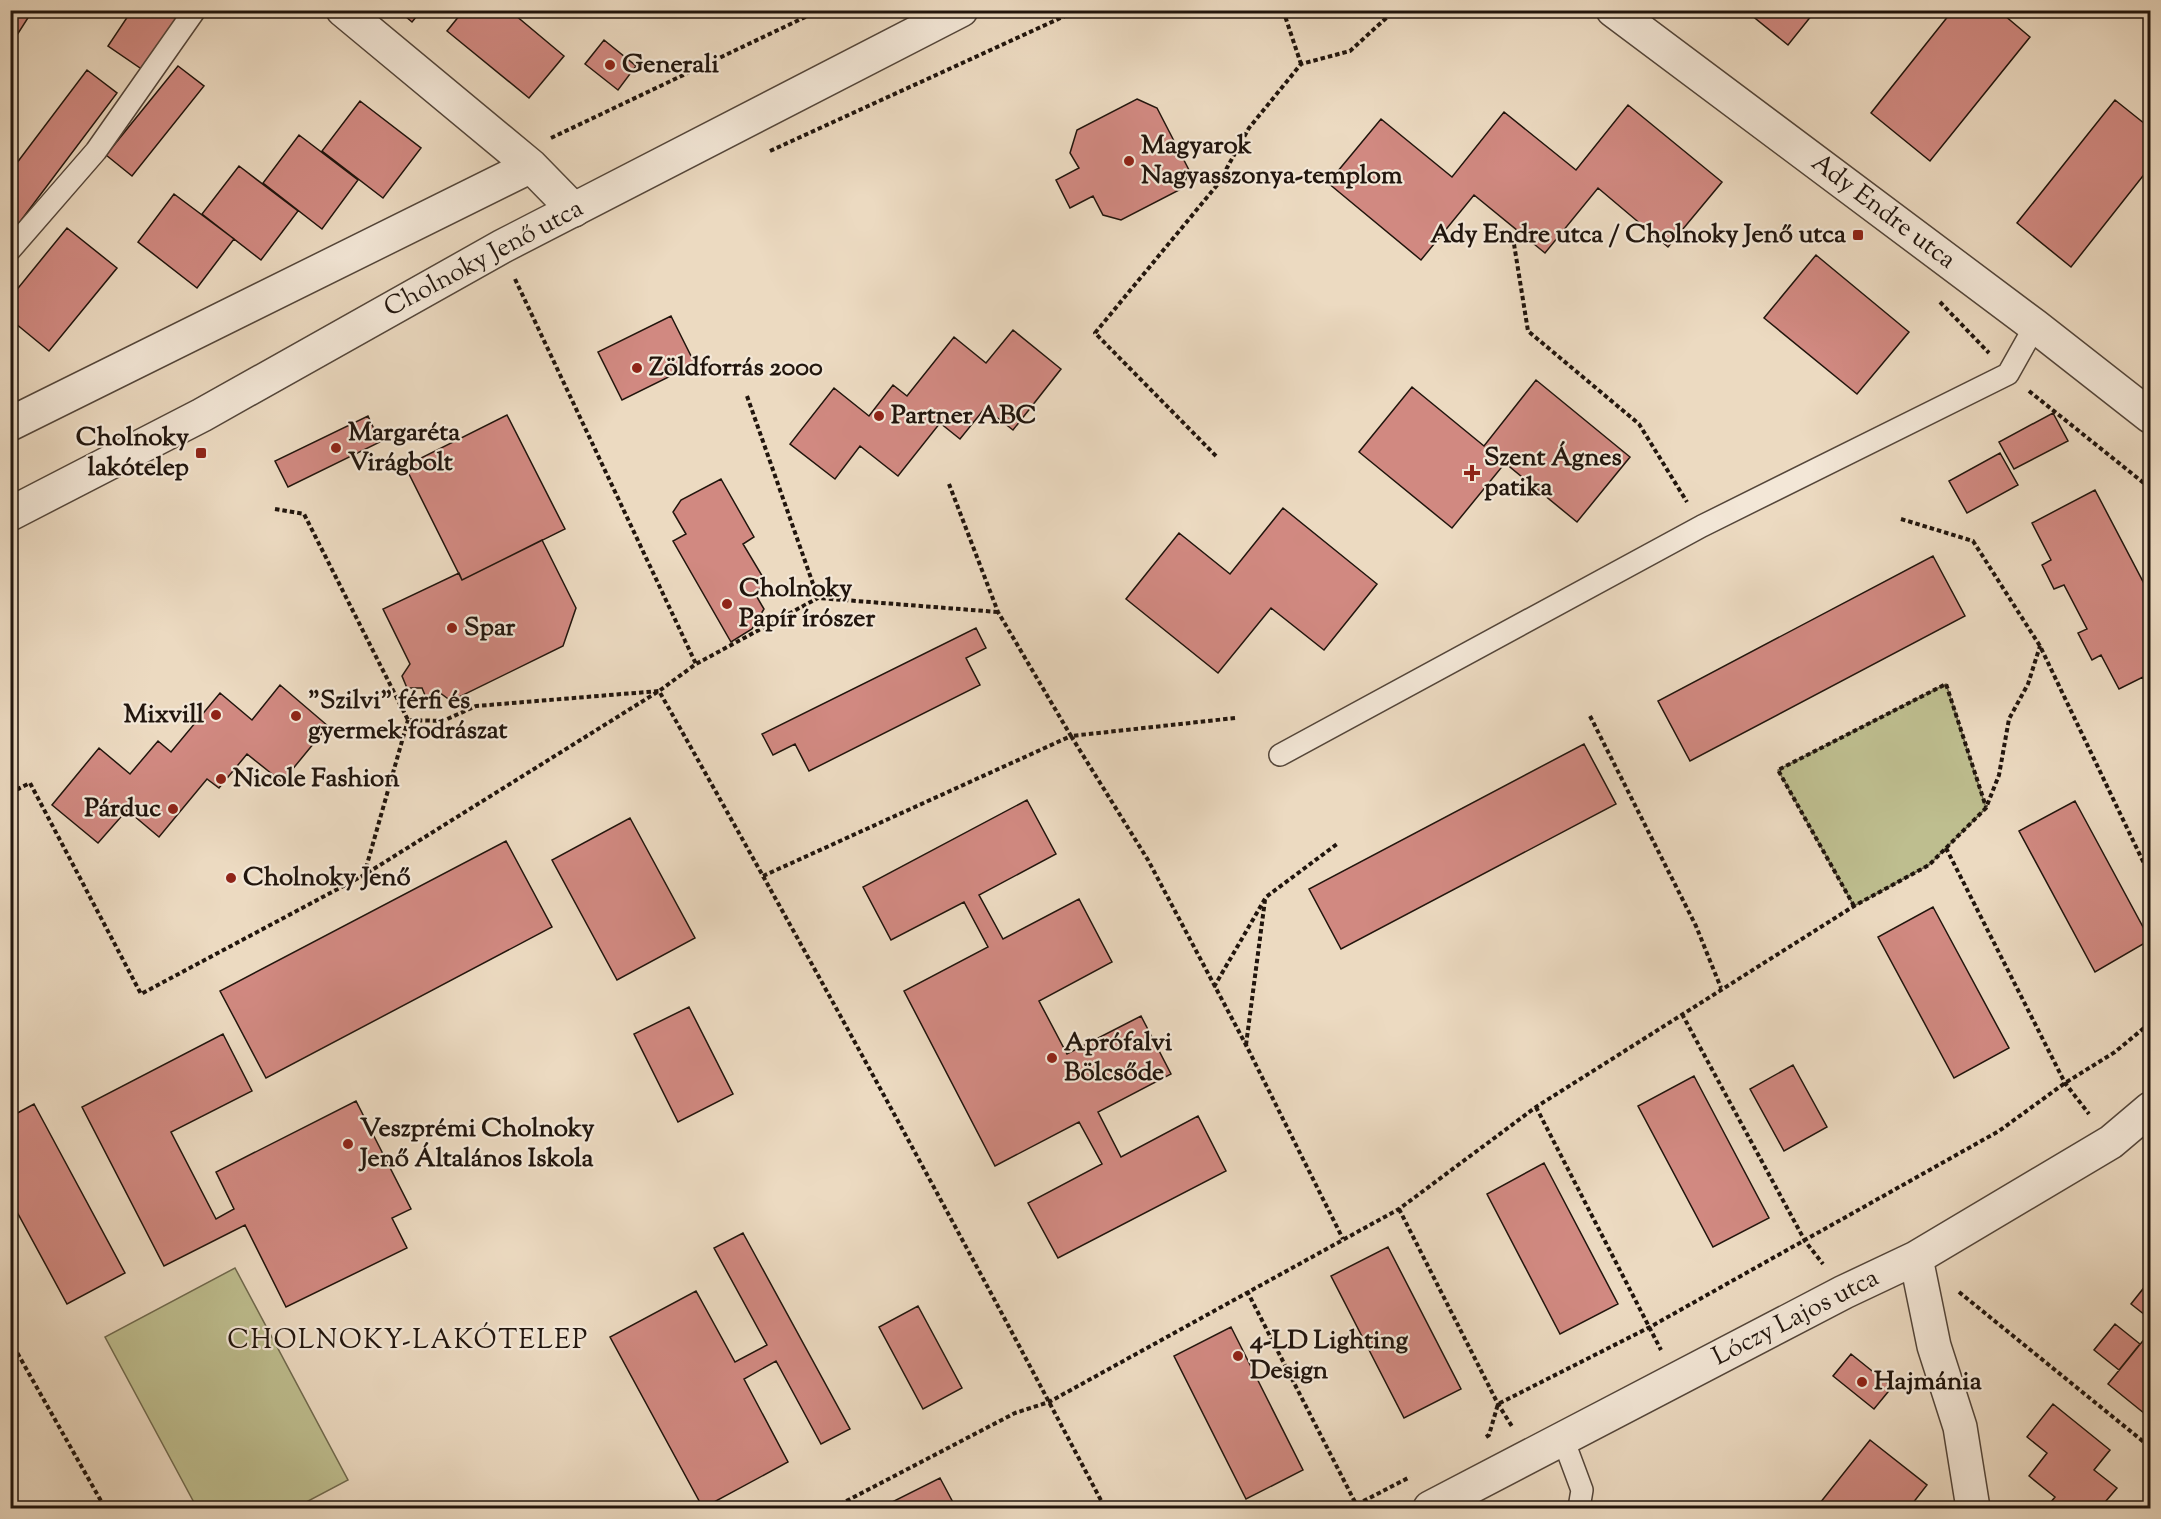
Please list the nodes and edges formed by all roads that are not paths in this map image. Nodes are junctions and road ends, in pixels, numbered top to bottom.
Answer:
1 (195, 10) edge
2 (961, 10) edge
3 (1613, 10) edge
4 (346, 11) edge
5 (531, 165) junction
6 (574, 210) junction
7 (10, 250) edge
8 (2035, 326) junction
9 (2151, 416) edge
10 (10, 424) edge
11 (10, 514) edge
12 (1280, 755) dead end
13 (2151, 1109) edge
14 (1916, 1258) junction
15 (1563, 1439) junction
16 (1430, 1509) edge
17 (1579, 1509) edge
18 (1973, 1509) edge

1 - 7 lane
2 - 6 street, Cholnoky Jenő utca
3 - 8 street, Ady Endre utca
4 - 5 street
5 - 6 street
5 - 10 street
6 - 11 street, Cholnoky Jenő utca
8 - 9 street, Ady Endre utca
8 - 12 lane
13 - 14 street, Lóczy Lajos utca
14 - 15 street, Lóczy Lajos utca
14 - 18 street
15 - 16 street, Lóczy Lajos utca
15 - 17 lane

